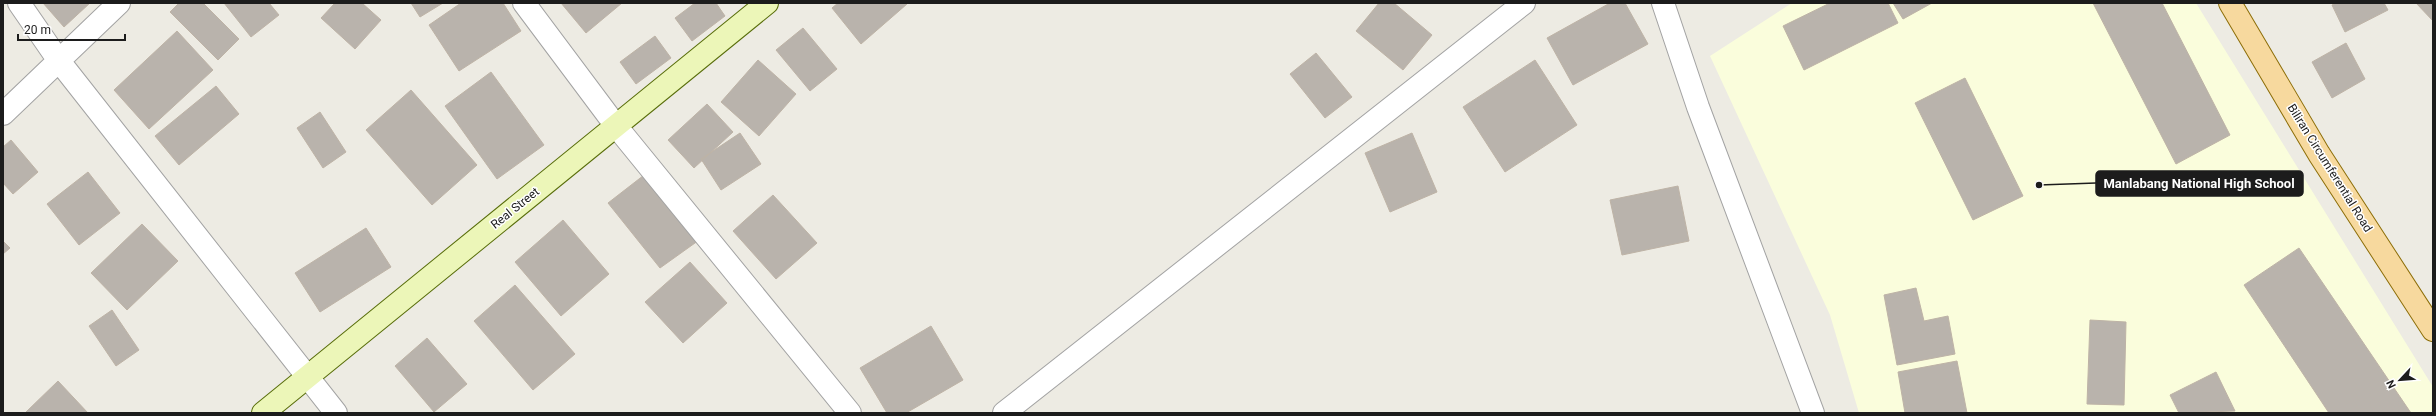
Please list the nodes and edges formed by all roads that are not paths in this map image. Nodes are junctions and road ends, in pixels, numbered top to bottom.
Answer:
1 (19, 3) edge
2 (119, 3) edge
3 (524, 3) edge
4 (767, 3) edge
5 (1524, 3) edge
6 (1663, 3) edge
7 (2230, 3) edge
8 (59, 61) junction
9 (3, 114) edge
10 (616, 126) junction
11 (2433, 330) edge
12 (308, 378) junction
13 (263, 413) edge
14 (336, 413) edge
15 (850, 413) edge
16 (1004, 413) edge
17 (1813, 413) edge

1 - 8 street
2 - 8 street
3 - 10 street
4 - 10 street, Real Street
5 - 16 street
6 - 17 street
7 - 11 main road, Biliran Circumferential Road
8 - 9 street
8 - 12 street
10 - 12 street, Real Street
10 - 15 street
12 - 13 street, Real Street
12 - 14 street

